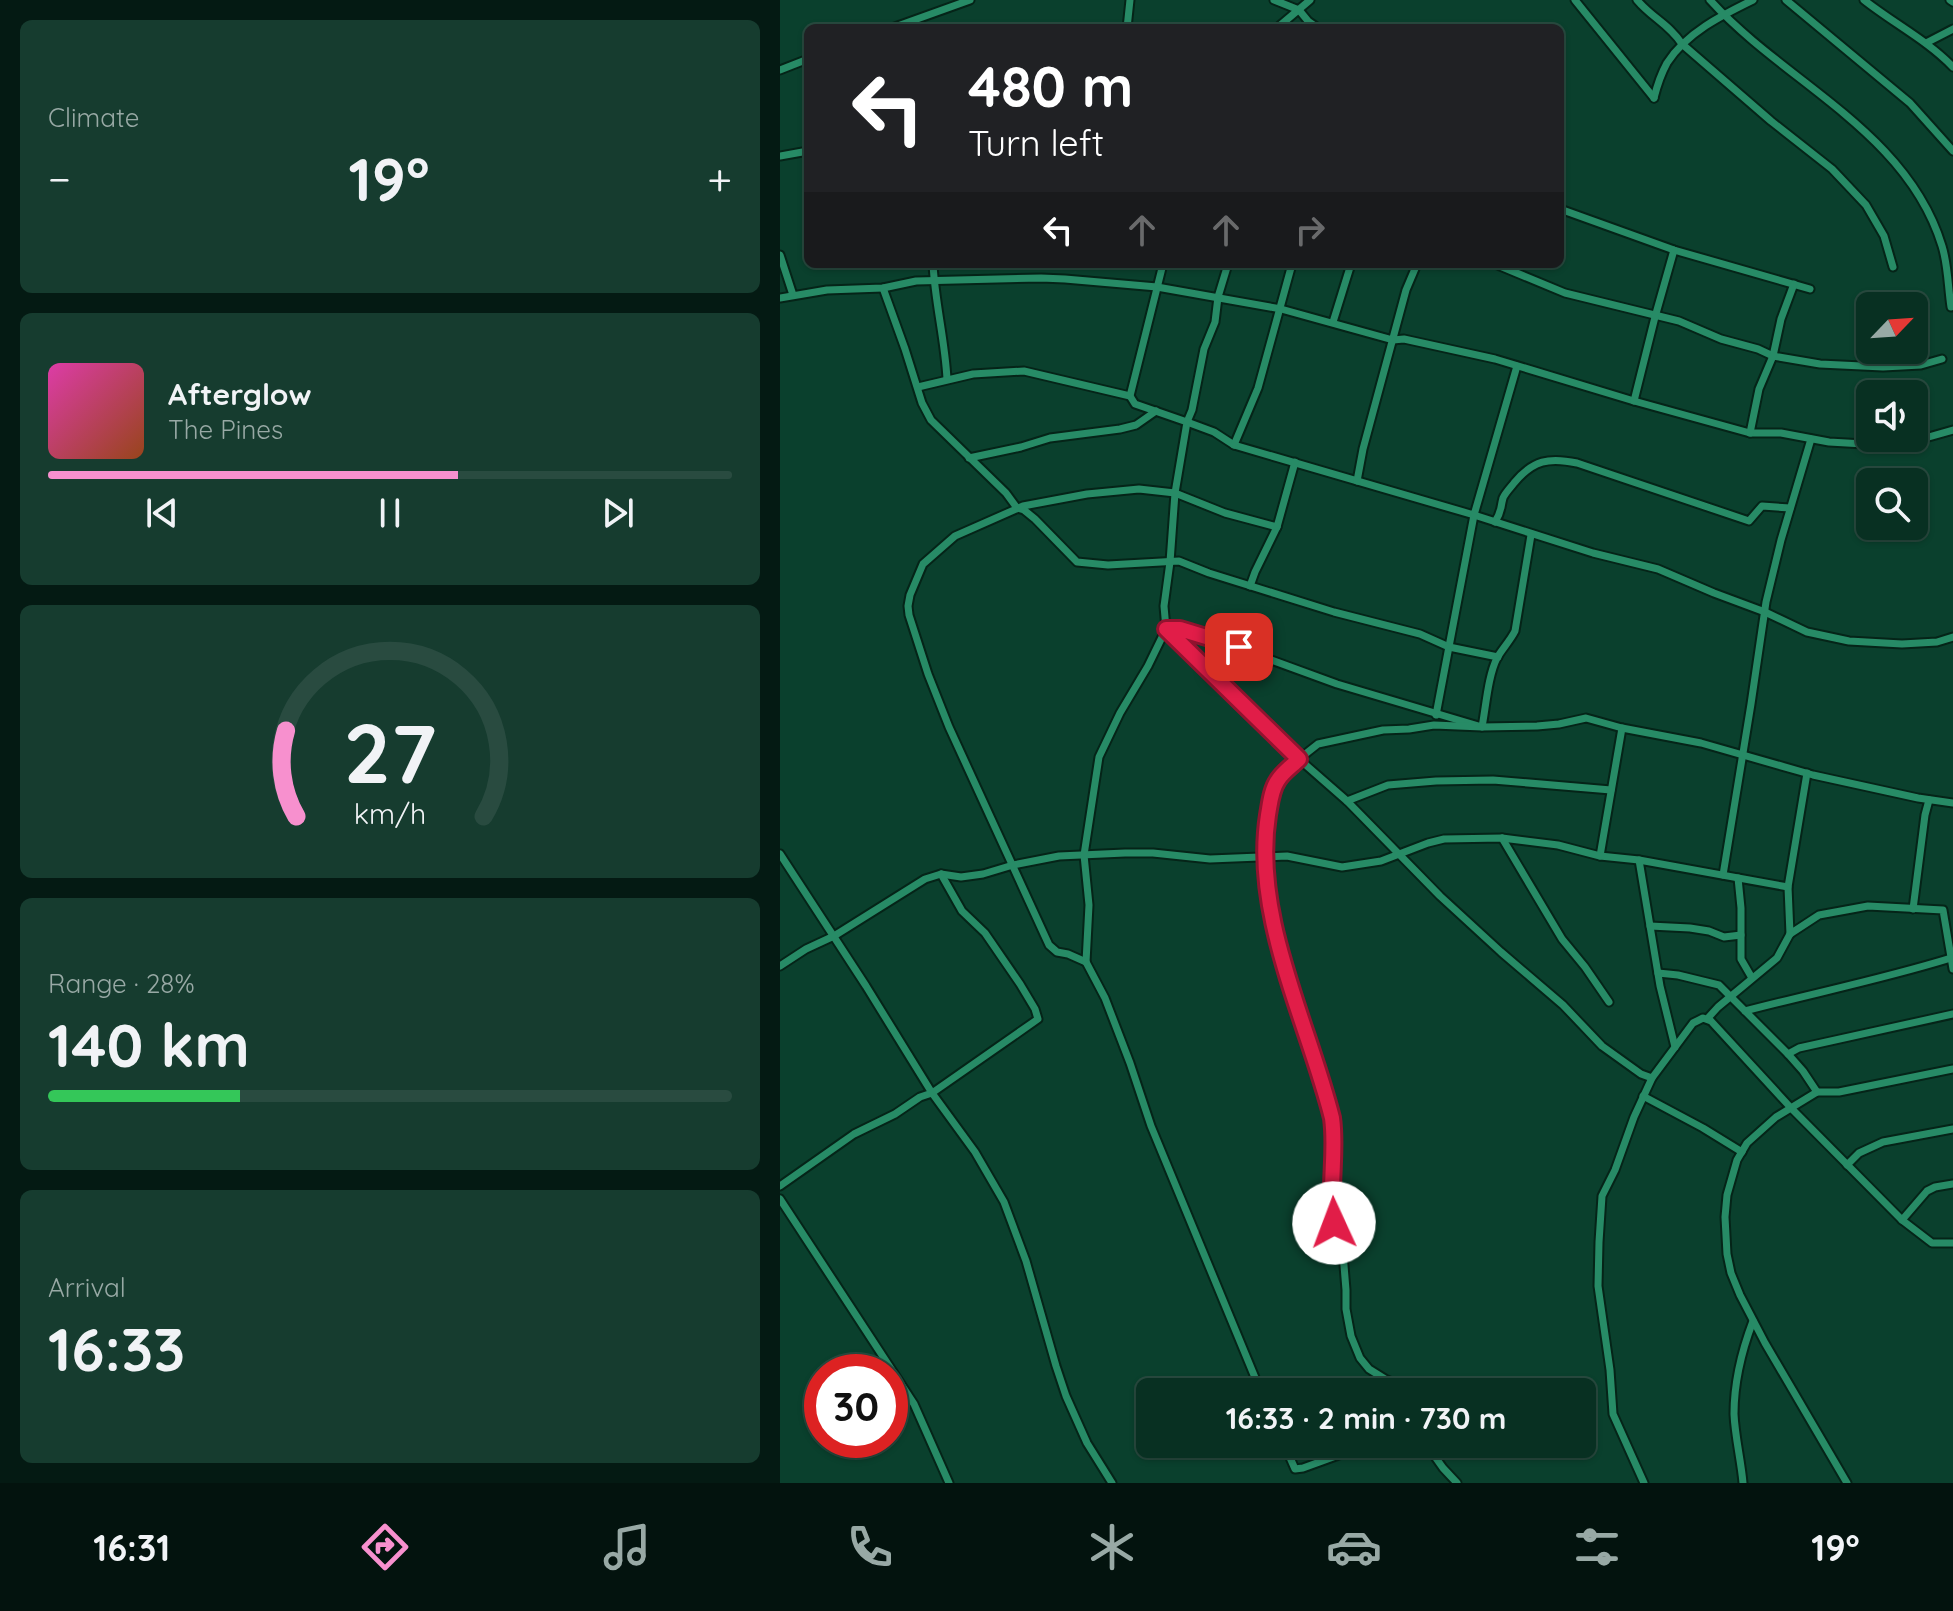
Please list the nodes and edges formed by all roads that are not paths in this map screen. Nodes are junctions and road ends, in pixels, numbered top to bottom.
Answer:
1 (970, 0) edge
2 (1130, 0) edge
3 (1274, 0) edge
4 (1310, 0) edge
5 (1575, 0) edge
6 (1637, 0) edge
7 (1710, 0) edge
8 (1753, 0) edge
9 (1786, 0) edge
10 (1864, 0) edge
11 (1299, 10) junction
12 (1723, 15) junction
13 (904, 24) edge
14 (1127, 24) edge
15 (1282, 24) edge
16 (1312, 24) edge
17 (1953, 29) edge
18 (1926, 43) junction
19 (1682, 44) junction
20 (780, 56) edge
21 (804, 61) edge
22 (1953, 67) edge
23 (783, 69) edge
24 (1953, 151) edge
25 (804, 152) edge
26 (780, 156) edge
27 (1564, 210) edge
28 (1674, 250) junction
29 (780, 255) edge
30 (1893, 267) dead end
31 (933, 268) edge
32 (1162, 268) edge
33 (1227, 268) edge
34 (1291, 268) edge
35 (1350, 268) edge
36 (1415, 268) edge
37 (1505, 268) edge
38 (934, 281) junction
39 (1794, 284) junction
40 (1157, 287) junction
41 (883, 288) junction
42 (1810, 289) dead end
43 (793, 295) junction
44 (1218, 297) junction
45 (780, 298) edge
46 (1951, 307) dead end
47 (1281, 309) junction
48 (1655, 317) junction
49 (1333, 322) junction
50 (1393, 340) junction
51 (1773, 356) junction
52 (1942, 359) dead end
53 (1517, 366) junction
54 (947, 379) junction
55 (918, 387) junction
56 (1130, 396) junction
57 (1634, 401) junction
58 (1156, 411) junction
59 (1187, 422) junction
60 (1953, 430) edge
61 (1750, 433) junction
62 (1811, 439) junction
63 (1234, 445) junction
64 (969, 458) junction
65 (1295, 462) junction
66 (1357, 481) junction
67 (1175, 493) junction
68 (1017, 508) junction
69 (1790, 508) junction
70 (1474, 515) junction
71 (1495, 522) junction
72 (1277, 527) junction
73 (1531, 535) junction
74 (1170, 562) junction
75 (1250, 586) junction
76 (1765, 612) junction
77 (1166, 629) junction
78 (1953, 637) edge
79 (1449, 647) junction
80 (1498, 657) junction
81 (1436, 714) junction
82 (1434, 725) junction
83 (1482, 727) junction
84 (1622, 728) junction
85 (1743, 754) junction
86 (1299, 759) junction
87 (1807, 773) junction
88 (1611, 790) junction
89 (1929, 800) junction
90 (1347, 801) junction
91 (1953, 803) edge
92 (1502, 838) junction
93 (780, 854) edge
94 (1399, 854) junction
95 (1084, 855) junction
96 (1265, 855) junction
97 (1600, 856) junction
98 (1639, 860) junction
99 (1013, 865) junction
100 (941, 874) junction
101 (1723, 875) junction
102 (1738, 878) junction
103 (1788, 887) junction
104 (1913, 909) junction
105 (1650, 926) junction
106 (1790, 934) junction
107 (1741, 935) junction
108 (834, 936) junction
109 (1951, 958) edge
110 (1086, 962) junction
111 (780, 966) edge
112 (1953, 969) edge
113 (1658, 973) junction
114 (1752, 978) junction
115 (1732, 997) junction
116 (1609, 1002) dead end
117 (1745, 1011) junction
118 (1953, 1014) edge
119 (1707, 1019) junction
120 (1675, 1047) junction
121 (1788, 1054) junction
122 (1953, 1069) edge
123 (1652, 1078) junction
124 (1817, 1092) junction
125 (932, 1093) junction
126 (1643, 1096) junction
127 (1791, 1108) junction
128 (1953, 1129) edge
129 (1742, 1152) junction
130 (1847, 1165) junction
131 (1953, 1184) edge
132 (780, 1186) edge
133 (780, 1199) edge
134 (1902, 1220) junction
135 (1953, 1243) edge
136 (1753, 1321) junction
137 (1255, 1378) edge
138 (1383, 1378) edge
139 (1290, 1458) edge
140 (1330, 1458) edge
141 (1436, 1458) edge
142 (949, 1483) edge
143 (1112, 1483) edge
144 (1457, 1483) edge
145 (1644, 1483) edge
146 (1743, 1483) edge
147 (1847, 1483) edge

1 - 13 street
2 - 14 street
3 - 11 street
4 - 11 street
5 - 19 street
6 - 19 street
7 - 12 street
8 - 12 street
9 - 24 street
10 - 18 street
11 - 15 street
11 - 16 street
12 - 19 street
12 - 46 street
17 - 18 street
18 - 22 street
19 - 30 street
20 - 23 street
21 - 23 street
25 - 26 street
27 - 28 street
28 - 39 street
28 - 48 street
29 - 43 street
31 - 38 street
32 - 40 street
33 - 44 street
34 - 47 street
35 - 49 street
36 - 50 street
37 - 48 street
38 - 40 street
38 - 41 street
38 - 54 street
39 - 42 street
39 - 51 street
40 - 44 street
40 - 56 street
41 - 43 street
41 - 55 street
43 - 45 street
44 - 47 street
44 - 59 street
47 - 49 street
47 - 63 street
48 - 51 street
48 - 57 street
49 - 50 street
50 - 53 street
50 - 66 street
51 - 52 street
51 - 61 street
53 - 57 street
53 - 70 street
54 - 55 street
54 - 56 street
55 - 64 street
56 - 58 street
57 - 61 street
58 - 59 street
58 - 64 street
59 - 63 street
59 - 67 street
60 - 62 street
61 - 62 street
62 - 69 street
63 - 65 street
64 - 68 street
65 - 66 street
65 - 72 street
66 - 70 street
67 - 68 street
67 - 72 street
67 - 74 street
68 - 74 street
68 - 99 street
69 - 71 street
69 - 76 street
70 - 71 street
70 - 79 street
71 - 73 street
72 - 75 street
73 - 76 street
73 - 80 street
74 - 75 street
74 - 77 street
75 - 79 street
76 - 78 street
76 - 85 street
77 - 81 street
77 - 86 street
77 - 95 street
79 - 80 street
79 - 81 street
80 - 83 street
81 - 82 street
81 - 83 street
82 - 83 street
82 - 86 street
83 - 84 street
84 - 85 street
84 - 88 street
85 - 87 street
85 - 101 street
86 - 90 street
86 - 96 street
87 - 89 street
87 - 103 street
88 - 90 street
88 - 97 street
89 - 91 street
89 - 104 street
90 - 94 street
92 - 94 street
92 - 97 street
92 - 116 street
93 - 108 street
94 - 96 street
94 - 123 street
95 - 96 street
95 - 99 street
95 - 110 street
96 - 138 street
97 - 98 street
98 - 101 street
98 - 105 street
99 - 100 street
99 - 110 street
100 - 108 street
100 - 125 street
101 - 102 street
102 - 103 street
102 - 107 street
103 - 106 street
104 - 106 street
104 - 109 street
105 - 107 street
105 - 113 street
106 - 114 street
107 - 114 street
108 - 111 street
108 - 125 street
109 - 112 street
109 - 117 street
110 - 137 street
113 - 115 street
113 - 120 street
114 - 115 street
115 - 117 street
115 - 119 street
117 - 121 street
118 - 121 street
119 - 120 street
119 - 127 street
120 - 123 street
121 - 124 street
122 - 124 street
123 - 126 street
124 - 127 street
125 - 132 street
125 - 143 street
126 - 129 street
126 - 145 street
127 - 129 street
127 - 130 street
128 - 130 street
129 - 136 street
130 - 134 street
131 - 134 street
133 - 142 street
134 - 135 street
136 - 146 street
136 - 147 street
139 - 140 street
141 - 144 street

